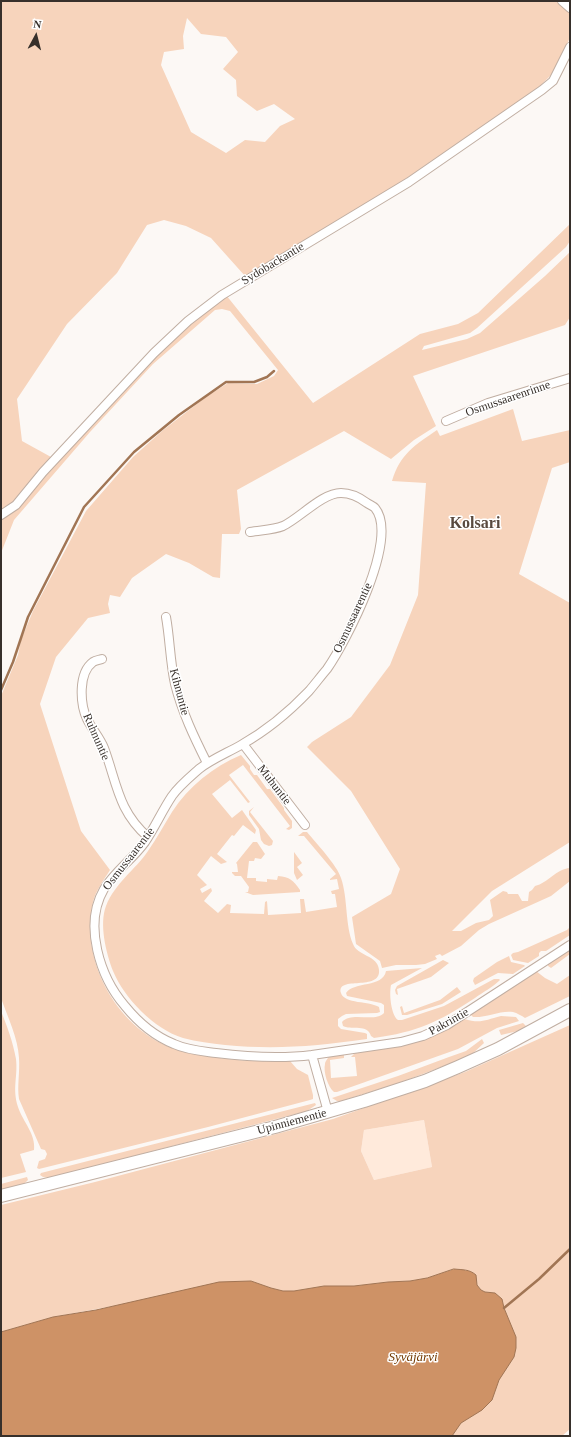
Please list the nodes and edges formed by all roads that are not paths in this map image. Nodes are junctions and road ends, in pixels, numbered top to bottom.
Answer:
1 (562, 1) edge
2 (570, 8) edge
3 (570, 47) edge
4 (570, 378) edge
5 (446, 421) dead end
6 (1, 514) edge
7 (250, 532) dead end
8 (166, 617) dead end
9 (102, 659) dead end
10 (243, 744) junction
11 (207, 763) junction
12 (305, 825) dead end
13 (148, 836) junction
14 (570, 945) edge
15 (570, 1010) edge
16 (312, 1055) junction
17 (328, 1112) junction
18 (1, 1196) edge

1 - 2 street
3 - 6 street, Sydobackantie
4 - 5 street, Osmussaarenrinne
7 - 10 street, Osmussaarentie
8 - 11 street, Kihnuntie
9 - 13 street, Ruhnuntie
10 - 11 street, Osmussaarentie
10 - 12 street, Muhuntie
11 - 13 street, Osmussaarentie
13 - 16 street, Osmussaarentie
14 - 16 street, Pakrintie
15 - 17 main road, Upinniementie
16 - 17 street
17 - 18 main road, Upinniementie

